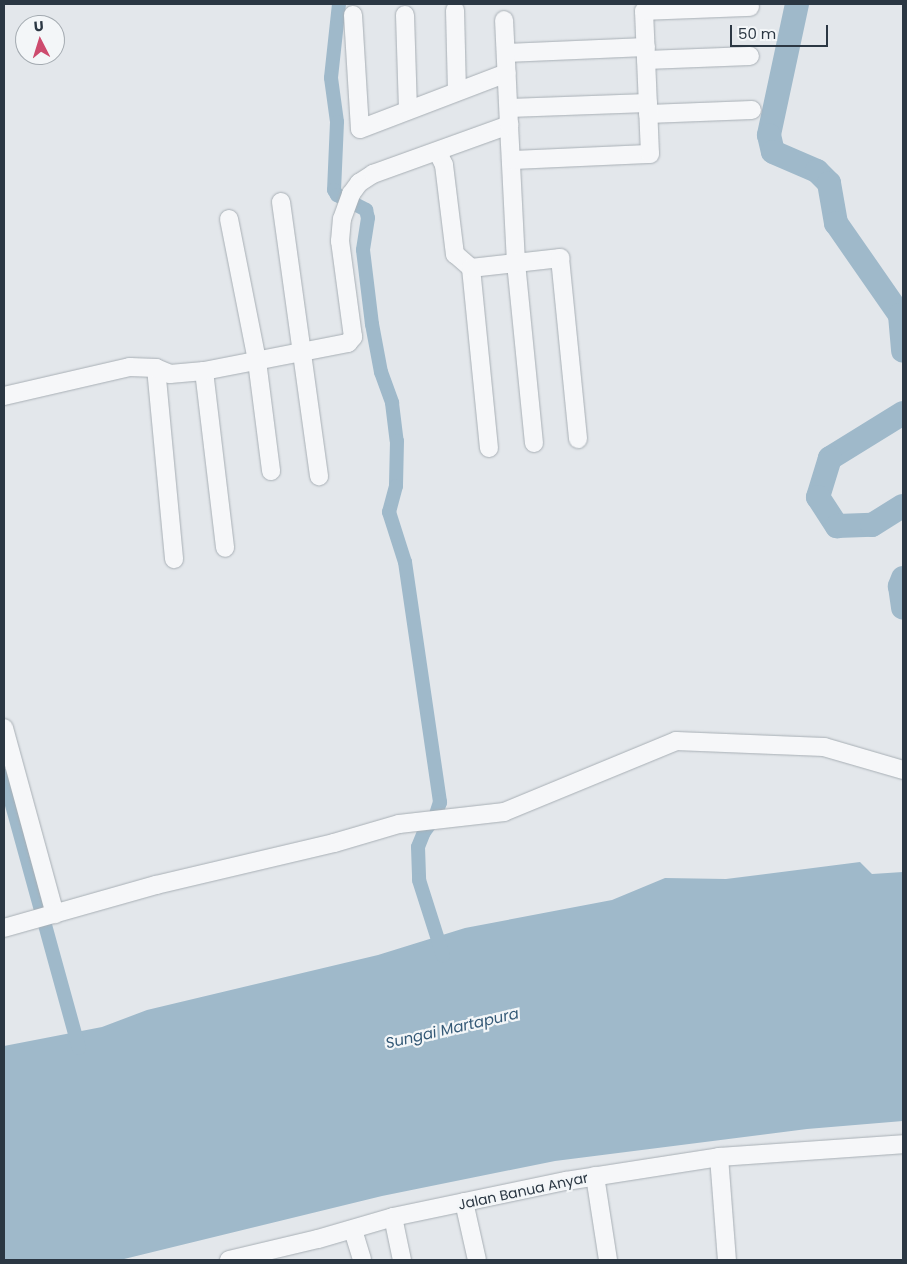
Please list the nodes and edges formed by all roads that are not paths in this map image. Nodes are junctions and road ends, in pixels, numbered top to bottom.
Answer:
1 (750, 7) dead end
2 (454, 10) dead end
3 (353, 15) dead end
4 (405, 15) dead end
5 (504, 20) dead end
6 (506, 53) junction
7 (646, 54) junction
8 (750, 56) dead end
9 (507, 73) junction
10 (457, 92) junction
11 (648, 108) junction
12 (408, 110) junction
13 (752, 110) dead end
14 (509, 117) junction
15 (438, 153) junction
16 (511, 160) junction
17 (281, 202) dead end
18 (229, 218) dead end
19 (516, 263) junction
20 (471, 268) junction
21 (303, 352) junction
22 (257, 361) junction
23 (156, 368) junction
24 (204, 371) junction
25 (4, 396) edge
26 (578, 439) dead end
27 (534, 443) dead end
28 (489, 448) dead end
29 (271, 471) dead end
30 (319, 476) dead end
31 (225, 548) dead end
32 (174, 559) dead end
33 (4, 728) edge
34 (903, 770) edge
35 (46, 916) junction
36 (4, 928) edge
37 (903, 1144) edge
38 (719, 1157) junction
39 (595, 1176) junction
40 (464, 1202) junction
41 (393, 1217) junction
42 (353, 1230) junction
43 (229, 1260) edge
44 (362, 1260) edge
45 (402, 1260) edge
46 (477, 1260) edge
47 (608, 1260) edge
48 (727, 1260) edge

1 - 7 street
2 - 10 street
3 - 12 street
4 - 12 street
5 - 6 street
6 - 7 street
6 - 9 street
7 - 8 street
7 - 11 street
9 - 10 street
9 - 14 street
10 - 12 street
11 - 13 street
11 - 14 street
11 - 16 street
14 - 15 street
14 - 16 street
15 - 20 street
15 - 21 street
16 - 19 street
17 - 21 street
18 - 22 street
19 - 20 street
19 - 26 street
19 - 27 street
20 - 28 street
21 - 22 street
21 - 30 street
22 - 24 street
22 - 29 street
23 - 24 street
23 - 25 street
23 - 32 street
24 - 31 street
33 - 35 street
34 - 35 street
35 - 36 street
37 - 38 street, Jalan Banua Anyar
38 - 39 street, Jalan Banua Anyar
38 - 48 street
39 - 40 street, Jalan Banua Anyar
39 - 47 street
40 - 41 street, Jalan Banua Anyar
40 - 46 street
41 - 42 street, Jalan Banua Anyar
41 - 45 street
42 - 43 street, Jalan Banua Anyar
42 - 44 street

